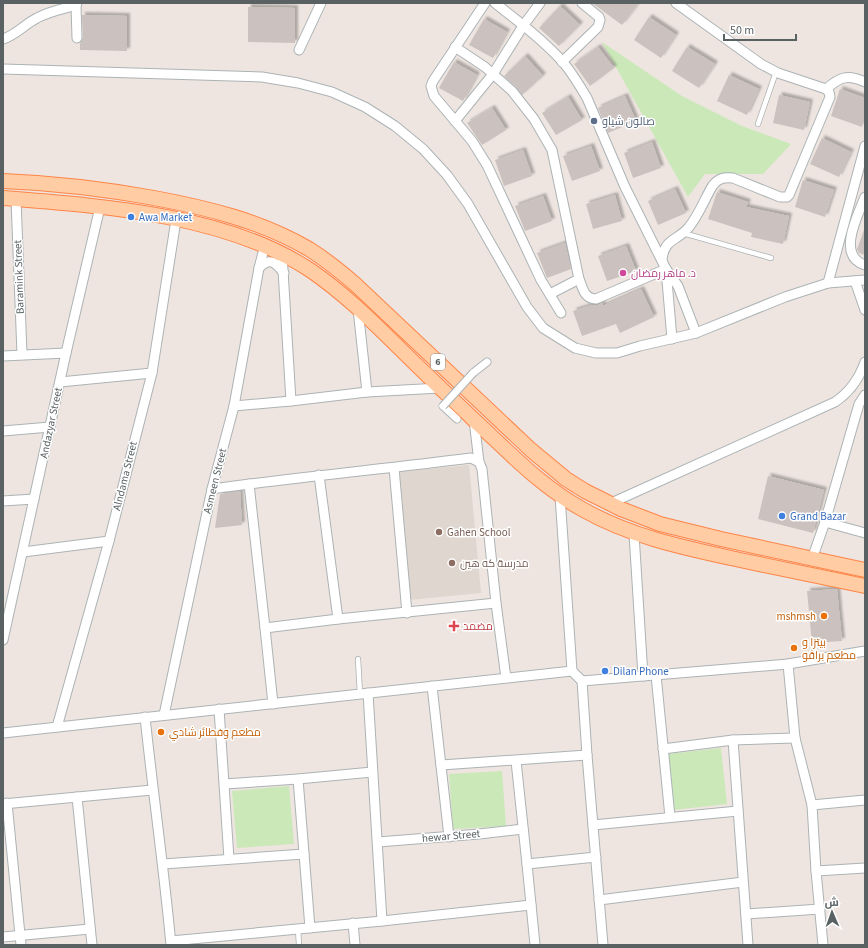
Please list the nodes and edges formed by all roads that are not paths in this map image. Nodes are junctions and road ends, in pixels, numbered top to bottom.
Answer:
1 (321, 3) edge
2 (485, 3) edge
3 (495, 3) edge
4 (540, 3) edge
5 (582, 3) edge
6 (676, 3) edge
7 (77, 4) edge
8 (523, 26) junction
9 (77, 38) dead end
10 (3, 39) edge
11 (455, 47) junction
12 (299, 50) dead end
13 (562, 62) junction
14 (3, 68) edge
15 (776, 72) junction
16 (493, 74) junction
17 (865, 82) edge
18 (826, 90) junction
19 (455, 121) junction
20 (758, 124) dead end
21 (865, 146) edge
22 (3, 181) edge
23 (865, 197) edge
24 (9, 199) edge
25 (100, 207) junction
26 (207, 209) junction
27 (235, 217) junction
28 (176, 220) junction
29 (202, 226) junction
30 (230, 233) junction
31 (683, 233) junction
32 (265, 245) junction
33 (282, 254) junction
34 (771, 258) dead end
35 (662, 260) junction
36 (865, 265) edge
37 (259, 268) junction
38 (666, 269) junction
39 (284, 273) junction
40 (579, 279) junction
41 (865, 280) edge
42 (855, 281) junction
43 (828, 283) junction
44 (550, 294) junction
45 (358, 309) junction
46 (865, 310) edge
47 (561, 313) dead end
48 (696, 333) junction
49 (672, 339) junction
50 (66, 353) junction
51 (22, 354) junction
52 (3, 356) edge
53 (487, 362) dead end
54 (865, 362) edge
55 (152, 373) junction
56 (60, 382) junction
57 (440, 388) junction
58 (367, 392) junction
59 (865, 395) edge
60 (291, 402) junction
61 (234, 406) junction
62 (457, 419) dead end
63 (474, 420) junction
64 (50, 427) junction
65 (3, 432) edge
66 (478, 462) junction
67 (394, 468) junction
68 (320, 475) junction
69 (248, 484) junction
70 (212, 489) junction
71 (560, 496) junction
72 (34, 499) junction
73 (3, 501) edge
74 (609, 504) junction
75 (825, 522) junction
76 (865, 533) edge
77 (634, 534) junction
78 (109, 542) junction
79 (22, 552) junction
80 (812, 559) junction
81 (865, 570) edge
82 (865, 586) edge
83 (496, 603) junction
84 (407, 613) junction
85 (338, 619) junction
86 (265, 628) junction
87 (3, 640) edge
88 (865, 651) edge
89 (358, 658) dead end
90 (788, 664) junction
91 (572, 671) junction
92 (656, 675) junction
93 (643, 676) junction
94 (506, 678) junction
95 (582, 681) junction
96 (432, 686) junction
97 (364, 694) junction
98 (273, 704) junction
99 (219, 709) junction
100 (164, 715) junction
101 (145, 717) junction
102 (56, 727) junction
103 (3, 733) edge
104 (795, 738) junction
105 (733, 740) junction
106 (663, 749) junction
107 (587, 755) junction
108 (516, 761) junction
109 (441, 765) junction
110 (372, 772) junction
111 (298, 779) junction
112 (225, 784) junction
113 (152, 790) junction
114 (76, 797) junction
115 (865, 800) edge
116 (5, 804) edge
117 (812, 805) junction
118 (738, 811) junction
119 (670, 817) junction
120 (593, 825) junction
121 (523, 829) junction
122 (449, 837) junction
123 (378, 842) junction
124 (304, 854) junction
125 (596, 857) junction
126 (229, 858) junction
127 (13, 863) junction
128 (3, 864) edge
129 (163, 864) junction
130 (527, 864) junction
131 (865, 868) edge
132 (816, 871) junction
133 (743, 882) junction
134 (600, 900) junction
135 (531, 905) junction
136 (820, 909) junction
137 (746, 914) junction
138 (382, 921) junction
139 (353, 923) junction
140 (310, 928) junction
141 (90, 929) junction
142 (298, 929) junction
143 (3, 937) edge
144 (20, 940) edge
145 (197, 942) edge
146 (171, 943) edge
147 (92, 945) edge
148 (299, 945) edge
149 (355, 945) edge
150 (535, 945) edge
151 (603, 945) edge
152 (748, 945) edge
153 (823, 945) edge

1 - 12 street
2 - 11 street
3 - 8 street
4 - 8 street
5 - 13 street
6 - 15 street
7 - 9 street
7 - 10 street
8 - 13 street
8 - 16 street
11 - 16 street
11 - 19 street
13 - 35 street
14 - 49 street
15 - 18 street
15 - 20 lane
16 - 19 street
16 - 40 street
17 - 18 street
18 - 31 street
19 - 44 street
21 - 43 street
22 - 26 main road, 6
23 - 36 street
24 - 25 main road, 6
24 - 51 street, Baramink Street
25 - 28 main road, 6
25 - 50 street, Andazyar Street
26 - 27 main road, 6
26 - 29 main road
27 - 30 main road
27 - 74 main road, 6
28 - 29 main road, 6
28 - 55 street, Alndama Street
29 - 30 main road, 6
30 - 32 main road, 6
31 - 34 lane
31 - 35 street
32 - 33 main road, 6
32 - 37 street, Asmeen Street
33 - 39 street
33 - 45 main road, 6
35 - 38 street
37 - 39 street
37 - 61 street, Asmeen Street
38 - 40 street
38 - 48 street
38 - 49 street
39 - 60 street
40 - 44 street
41 - 42 street
42 - 43 street
42 - 46 street
43 - 48 street
44 - 47 street
45 - 57 main road, 6
45 - 58 street
48 - 49 street
50 - 51 street
50 - 56 street, Andazyar Street
51 - 52 street
53 - 62 street, bridge
54 - 74 street
55 - 56 street
55 - 78 street, Alndama Street
56 - 64 street, Andazyar Street
57 - 58 street
57 - 63 main road, 6
58 - 60 street
59 - 75 street
60 - 61 street
61 - 70 street, Asmeen Street
63 - 66 street
63 - 71 main road, 6
64 - 65 street
64 - 72 street, Andazyar Street
66 - 67 street
66 - 83 street
67 - 68 street
67 - 84 street
68 - 69 street
68 - 85 street
69 - 70 street
69 - 86 street
70 - 100 street, Asmeen Street
71 - 77 main road, 6
71 - 91 street
72 - 73 street
72 - 79 street, Andazyar Street
74 - 80 main road, 6
75 - 76 street
75 - 80 street
77 - 82 main road, 6
77 - 93 street
78 - 79 street
78 - 102 street, Alndama Street
79 - 87 street, Andazyar Street
80 - 81 main road, 6
83 - 84 street
83 - 94 street
84 - 85 street
85 - 86 street
86 - 98 street
88 - 90 street
89 - 97 lane
90 - 92 street
90 - 104 street
91 - 94 street
91 - 95 street
92 - 93 street
92 - 106 street
93 - 95 street
94 - 96 street
95 - 107 street
96 - 97 street
96 - 109 street
97 - 98 street
97 - 110 street
98 - 99 street
99 - 100 street
99 - 112 street
100 - 101 street
101 - 102 street
101 - 113 street
102 - 103 street
104 - 105 street
104 - 117 street
105 - 106 street
105 - 118 street
106 - 119 street
107 - 108 street
107 - 120 street
108 - 109 street
108 - 121 street
109 - 122 street
110 - 111 street
110 - 123 street
111 - 112 street
111 - 124 street
112 - 126 street
113 - 114 street
113 - 129 street
114 - 116 street
114 - 141 street
115 - 117 street
116 - 127 street
117 - 132 street
118 - 119 street
118 - 133 street
119 - 120 street
120 - 125 street
121 - 122 street, hewar Street
121 - 130 street
122 - 123 street, hewar Street
123 - 138 street
124 - 126 street
124 - 140 street
125 - 130 street
125 - 134 street
126 - 129 street
127 - 128 street
127 - 144 street
129 - 146 street
130 - 135 street
131 - 132 street
132 - 136 street
133 - 134 street
133 - 137 street
134 - 151 street
135 - 138 street
135 - 150 street
136 - 137 street
136 - 153 street
137 - 152 street
138 - 139 street
139 - 140 street
139 - 149 street
140 - 142 street
141 - 144 street
141 - 147 street
142 - 145 street
142 - 148 lane
143 - 144 street
145 - 146 street

